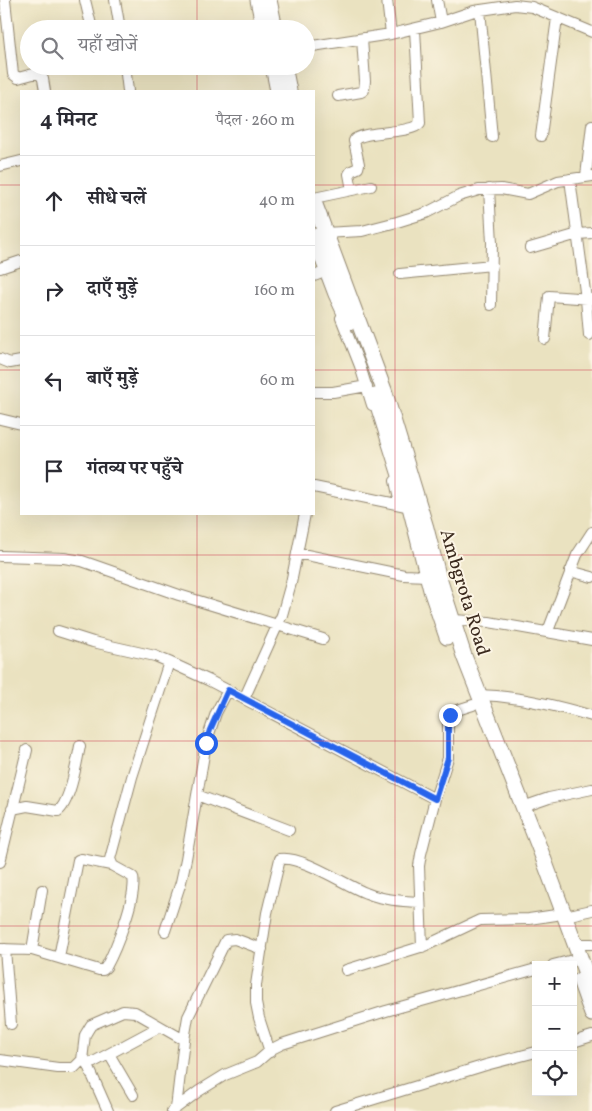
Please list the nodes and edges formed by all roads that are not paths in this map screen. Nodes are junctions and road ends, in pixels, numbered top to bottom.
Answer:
1 (5, 0) edge
2 (85, 0) edge
3 (115, 0) edge
4 (253, 0) edge
5 (258, 0) edge
6 (269, 0) edge
7 (387, 0) edge
8 (437, 0) edge
9 (480, 10) junction
10 (556, 18) junction
11 (90, 20) edge
12 (118, 20) edge
13 (257, 20) edge
14 (262, 20) edge
15 (273, 20) edge
16 (441, 22) junction
17 (415, 29) junction
18 (592, 32) edge
19 (391, 34) junction
20 (362, 38) junction
21 (315, 46) edge
22 (30, 75) edge
23 (41, 75) edge
24 (126, 75) edge
25 (268, 75) edge
26 (274, 75) edge
27 (286, 75) edge
28 (45, 90) edge
29 (128, 90) edge
30 (271, 90) edge
31 (278, 90) edge
32 (289, 90) edge
33 (338, 96) dead end
34 (592, 124) edge
35 (541, 136) dead end
36 (492, 137) dead end
37 (20, 161) edge
38 (0, 166) edge
39 (589, 176) edge
40 (570, 179) junction
41 (371, 186) dead end
42 (489, 189) junction
43 (352, 190) junction
44 (315, 200) edge
45 (315, 207) edge
46 (592, 233) edge
47 (319, 234) edge
48 (578, 234) junction
49 (530, 248) dead end
50 (315, 257) edge
51 (20, 261) edge
52 (492, 265) junction
53 (0, 268) edge
54 (318, 274) edge
55 (400, 274) dead end
56 (589, 299) edge
57 (491, 305) dead end
58 (589, 335) dead end
59 (545, 339) dead end
60 (0, 359) edge
61 (20, 361) edge
62 (367, 386) junction
63 (315, 392) edge
64 (0, 419) edge
65 (20, 424) edge
66 (315, 487) edge
67 (405, 506) junction
68 (305, 515) edge
69 (592, 532) edge
70 (297, 553) junction
71 (0, 556) edge
72 (570, 571) junction
73 (427, 576) junction
74 (592, 577) edge
75 (452, 620) junction
76 (278, 626) junction
77 (58, 631) dead end
78 (548, 632) junction
79 (323, 639) dead end
80 (592, 640) edge
81 (169, 662) junction
82 (228, 690) junction
83 (244, 699) junction
84 (476, 700) junction
85 (592, 716) edge
86 (80, 746) dead end
87 (27, 750) dead end
88 (592, 789) edge
89 (197, 795) junction
90 (435, 799) junction
91 (523, 807) junction
92 (12, 809) junction
93 (290, 830) dead end
94 (0, 862) edge
95 (111, 865) junction
96 (42, 890) dead end
97 (420, 902) junction
98 (592, 910) edge
99 (561, 915) junction
100 (165, 931) dead end
101 (576, 944) junction
102 (592, 944) edge
103 (422, 947) junction
104 (2, 949) edge
105 (262, 949) junction
106 (32, 950) junction
107 (59, 957) junction
108 (573, 960) junction
109 (569, 961) edge
110 (346, 970) dead end
111 (532, 971) edge
112 (592, 990) edge
113 (4, 1001) edge
114 (592, 1014) edge
115 (11, 1024) dead end
116 (159, 1027) junction
117 (592, 1036) edge
118 (184, 1040) junction
119 (577, 1041) edge
120 (270, 1052) junction
121 (532, 1053) edge
122 (109, 1054) junction
123 (83, 1055) junction
124 (0, 1060) edge
125 (88, 1065) junction
126 (133, 1095) dead end
127 (175, 1110) edge
128 (108, 1111) edge
129 (335, 1111) edge

1 - 22 street
2 - 11 street
3 - 12 street
4 - 13 street
5 - 14 main road
6 - 15 main road
7 - 19 street
8 - 16 street
9 - 10 street
9 - 16 street
9 - 36 street
10 - 18 street
10 - 35 street
16 - 17 street
17 - 19 street
17 - 43 street
19 - 20 street
20 - 21 street
20 - 33 street
23 - 28 street
24 - 29 street
25 - 30 street
26 - 31 main road
27 - 32 main road
34 - 39 street
37 - 38 street
39 - 40 street
40 - 42 street
40 - 48 street
41 - 43 street
42 - 47 street
42 - 52 street
43 - 44 street
45 - 47 main road, Ambgrota Road
46 - 48 street
47 - 67 main road
47 - 75 main road, Ambgrota Road
48 - 49 street
48 - 56 street
50 - 54 street
51 - 53 street
52 - 55 street
52 - 57 street
54 - 62 street
56 - 58 street
56 - 59 street
60 - 61 street
62 - 63 street
62 - 67 street
64 - 65 street
66 - 67 street
67 - 73 main road
68 - 70 street
69 - 72 street
70 - 73 street
70 - 76 street
71 - 76 street
72 - 74 street
72 - 78 street
73 - 84 main road
75 - 78 street
75 - 84 main road, Ambgrota Road
76 - 79 street
76 - 83 street
77 - 81 street
78 - 80 street
81 - 82 street
81 - 95 street
82 - 83 street
82 - 89 street
83 - 90 street
84 - 85 street
84 - 90 street
84 - 91 main road, Ambgrota Road
84 - 99 main road
86 - 92 street
87 - 92 street
88 - 91 street
89 - 93 street
89 - 100 street
90 - 97 street
91 - 99 main road, Ambgrota Road
92 - 94 street
95 - 107 street
95 - 107 street
96 - 106 street
97 - 103 street
97 - 105 street
98 - 99 street
99 - 101 main road, Ambgrota Road
99 - 103 street
99 - 108 main road
101 - 102 street
101 - 112 main road, Ambgrota Road
103 - 110 street
104 - 106 street
104 - 113 street
105 - 118 street
105 - 120 street
106 - 107 street
108 - 109 street
108 - 114 main road
111 - 120 street
113 - 115 street
116 - 118 street
116 - 122 street
116 - 123 street
117 - 119 street
118 - 127 street
120 - 127 street
121 - 129 street
122 - 125 street
122 - 126 street
123 - 124 street
123 - 125 street
125 - 128 street

